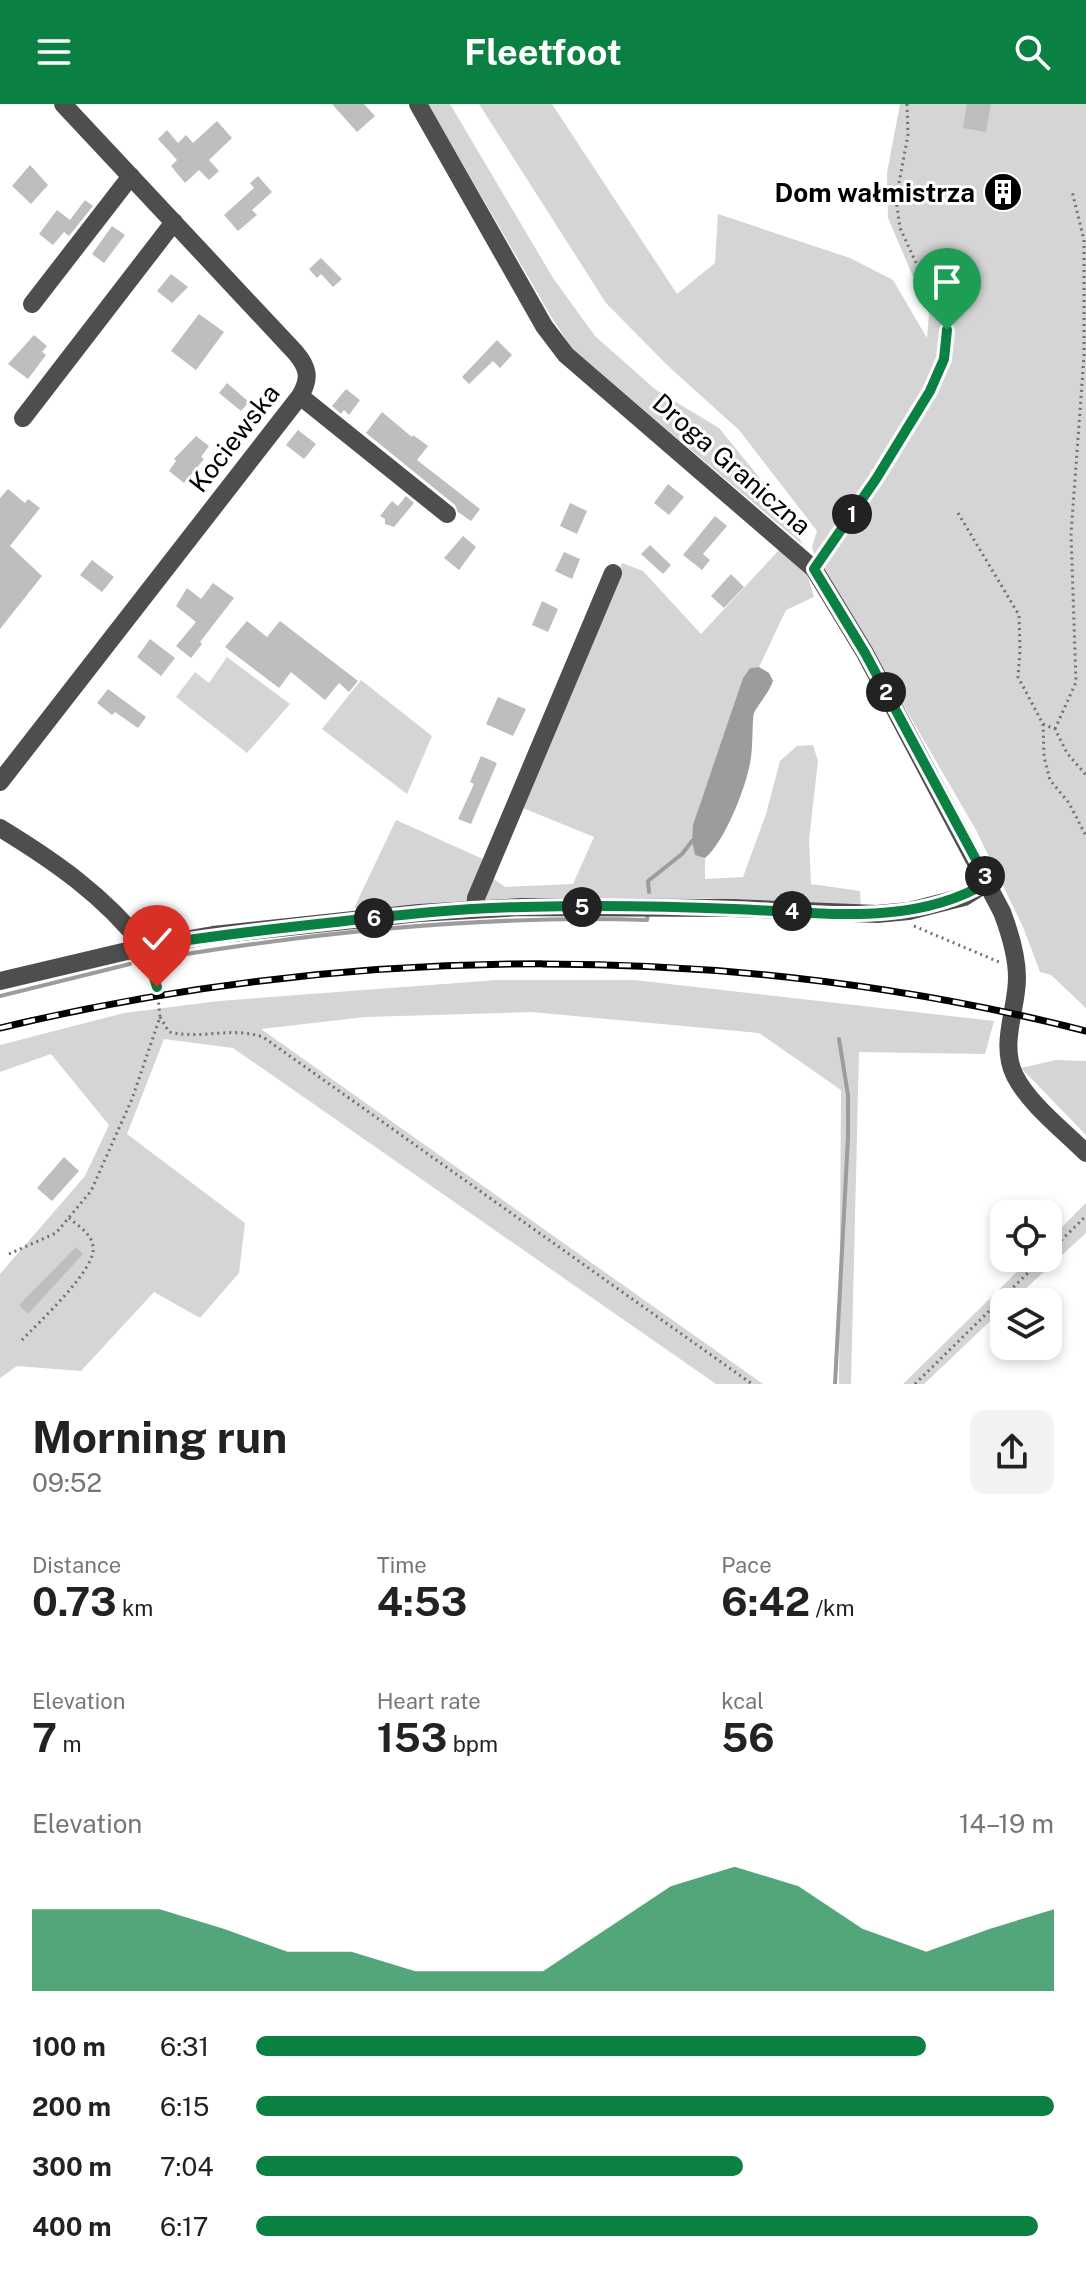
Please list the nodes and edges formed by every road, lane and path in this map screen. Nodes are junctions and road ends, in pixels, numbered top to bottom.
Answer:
1 (63, 104) edge
2 (418, 104) edge
3 (907, 104) edge
4 (131, 176) junction
5 (1072, 191) dead end
6 (174, 222) junction
7 (32, 304) dead end
8 (300, 396) junction
9 (23, 418) dead end
10 (958, 513) dead end
11 (447, 514) dead end
12 (814, 569) junction
13 (613, 573) dead end
14 (1043, 724) junction
15 (1055, 729) junction
16 (1086, 775) edge
17 (0, 782) edge
18 (0, 828) edge
19 (1086, 836) edge
20 (988, 882) junction
21 (475, 909) junction
22 (902, 922) dead end
23 (144, 947) junction
24 (1017, 977) junction
25 (0, 981) edge
26 (160, 1017) junction
27 (1086, 1153) edge
28 (1086, 1216) edge
29 (69, 1218) junction
30 (1062, 1239) edge
31 (9, 1254) dead end
32 (1029, 1272) edge
33 (22, 1340) dead end
34 (752, 1384) edge
35 (915, 1384) edge

1 - 4 street, Kociewska
2 - 12 street, Droga Graniczna
3 - 12 path
4 - 6 street, Kociewska
4 - 7 street
5 - 15 path
6 - 8 street, Kociewska
6 - 9 street
8 - 11 street
8 - 17 street, Kociewska
10 - 14 path
12 - 20 street, Droga Graniczna
13 - 21 street
14 - 15 path
14 - 19 path
15 - 16 path
18 - 23 street
20 - 21 street
20 - 24 street, Droga Graniczna
21 - 23 street
22 - 24 path
23 - 25 street
23 - 26 path
24 - 27 street, Droga Graniczna
26 - 29 path
26 - 34 path
28 - 30 path
29 - 31 path
29 - 33 path
32 - 35 path

